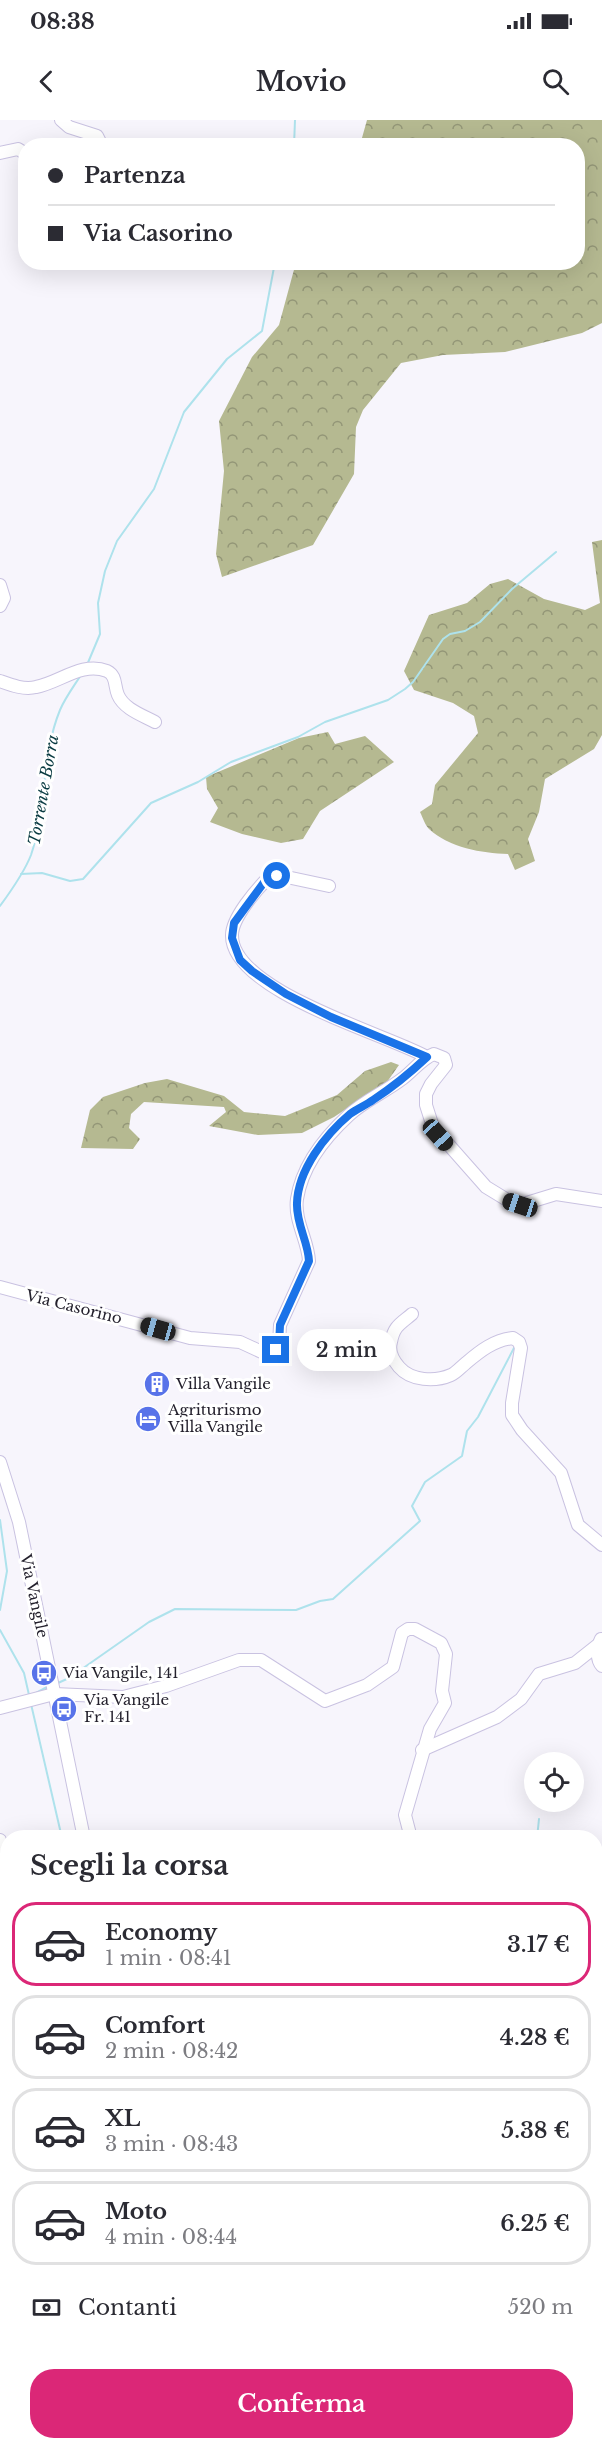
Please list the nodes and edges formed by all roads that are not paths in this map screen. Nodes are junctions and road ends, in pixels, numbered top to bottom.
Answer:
1 (61, 120) edge
2 (99, 138) edge
3 (18, 149) edge
4 (0, 153) edge
5 (0, 585) edge
6 (0, 606) edge
7 (0, 681) edge
8 (155, 722) dead end
9 (329, 886) dead end
10 (427, 1057) junction
11 (602, 1201) edge
12 (0, 1287) edge
13 (412, 1314) dead end
14 (0, 1462) edge
15 (602, 1545) edge
16 (600, 1641) edge
17 (602, 1666) edge
18 (54, 1694) junction
19 (0, 1708) edge
20 (423, 1750) junction
21 (82, 1830) edge
22 (409, 1830) edge

1 - 2 street
3 - 4 street
5 - 6 street
7 - 8 street
9 - 10 street
10 - 11 street
10 - 12 street, Via Casorino
13 - 15 street
14 - 18 street, Via Vangile
16 - 17 street
16 - 20 street
18 - 19 street
18 - 20 street
18 - 21 street, Via Vangile
20 - 22 street

